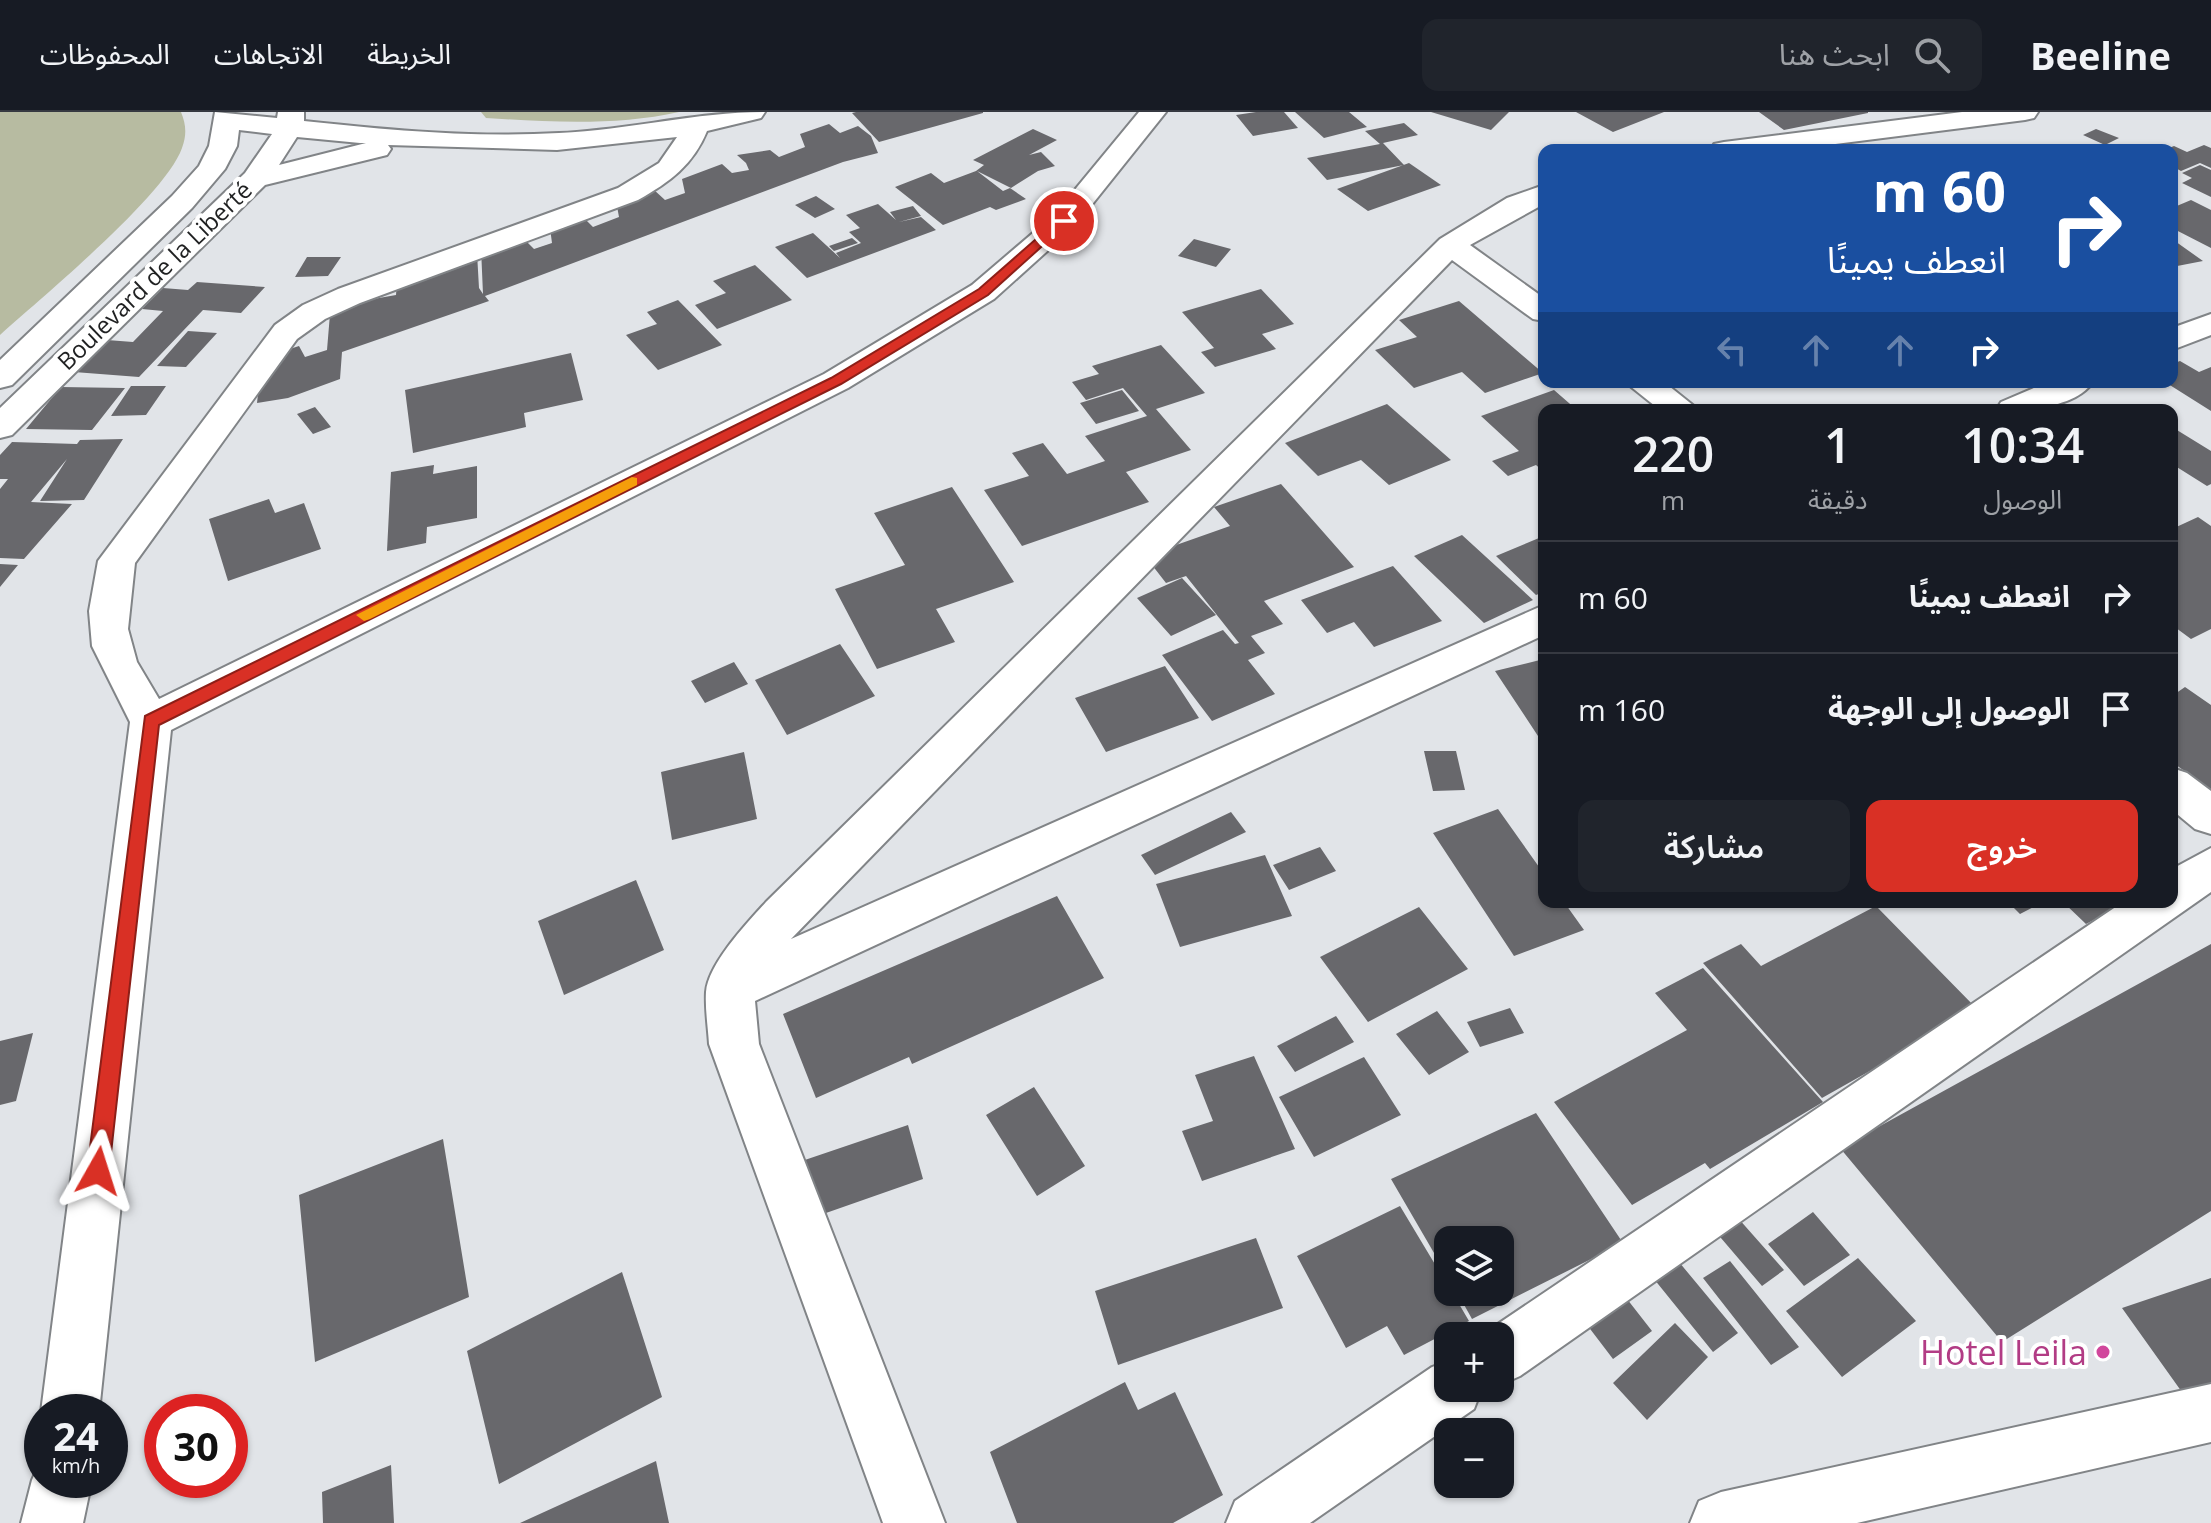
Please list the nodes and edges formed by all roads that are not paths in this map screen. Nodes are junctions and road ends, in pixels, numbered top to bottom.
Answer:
1 (389, 112) edge
2 (752, 112) edge
3 (1153, 112) edge
4 (2025, 112) edge
5 (228, 116) edge
6 (290, 120) edge
7 (694, 129) junction
8 (420, 141) junction
9 (558, 141) junction
10 (1772, 144) edge
11 (255, 179) junction
12 (1538, 196) edge
13 (1450, 245) junction
14 (1538, 308) edge
15 (2211, 323) edge
16 (2178, 337) edge
17 (0, 378) edge
18 (1651, 388) edge
19 (2062, 388) edge
20 (1673, 404) edge
21 (2026, 404) edge
22 (0, 427) edge
23 (1538, 622) edge
24 (151, 721) junction
25 (2178, 790) edge
26 (2211, 816) edge
27 (2211, 867) edge
28 (2178, 890) edge
29 (2151, 908) edge
30 (730, 989) junction
31 (1514, 1346) edge
32 (72, 1394) edge
33 (1434, 1401) edge
34 (2211, 1413) edge
35 (58, 1498) edge
36 (52, 1523) edge
37 (914, 1523) edge
38 (1257, 1523) edge
39 (1721, 1523) edge

1 - 9 street
2 - 7 street
3 - 24 street
4 - 10 street
5 - 6 street
5 - 17 street, Boulevard de la Liberté
6 - 8 street
6 - 11 street, Boulevard de la Liberté
7 - 9 street
7 - 24 street
8 - 9 street
8 - 11 street
11 - 22 street, Boulevard de la Liberté
12 - 13 street
13 - 14 street
13 - 30 street
15 - 16 street
18 - 20 street
19 - 21 street
23 - 30 street
24 - 32 street
25 - 26 street
27 - 28 street
29 - 31 street
30 - 37 street
33 - 38 street
34 - 39 street
35 - 36 street

